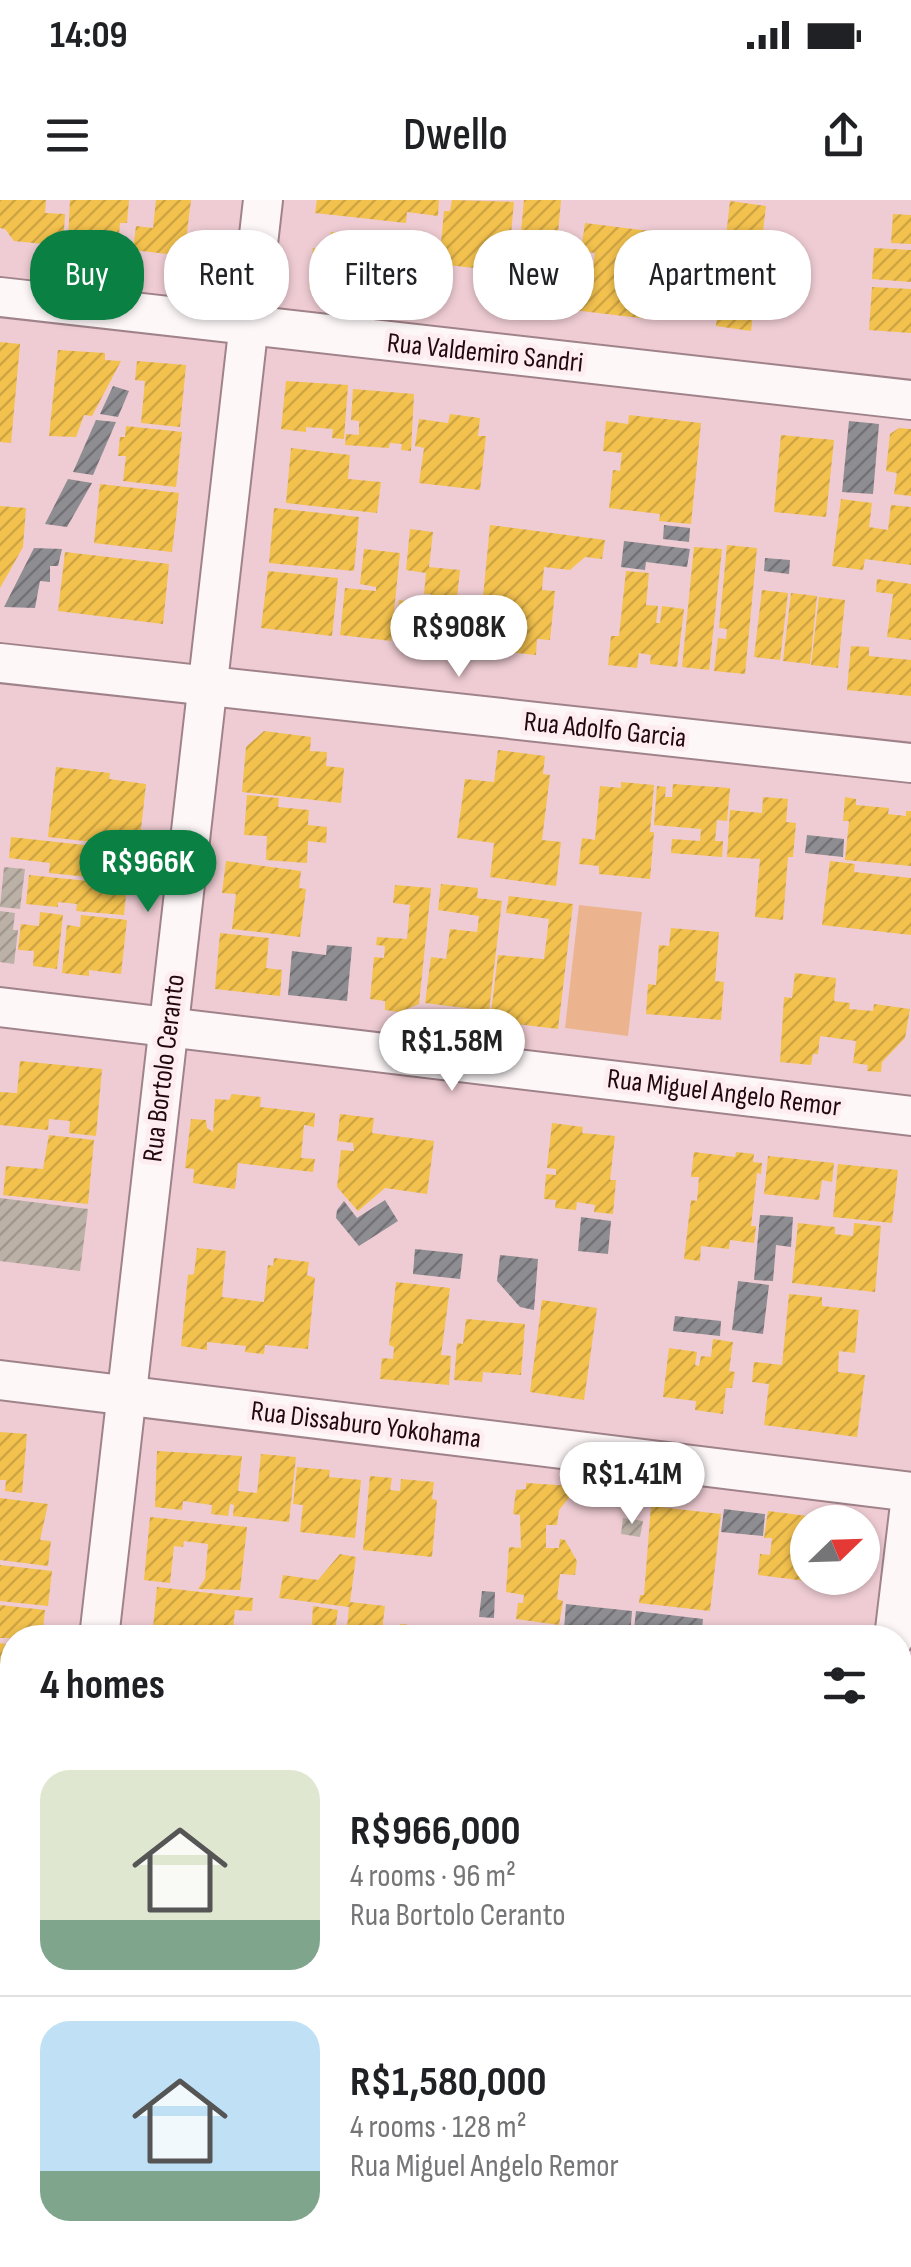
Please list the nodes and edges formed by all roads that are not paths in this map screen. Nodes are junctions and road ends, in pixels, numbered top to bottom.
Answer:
1 (263, 200) edge
2 (0, 297) edge
3 (248, 326) junction
4 (911, 400) edge
5 (0, 663) edge
6 (208, 686) junction
7 (911, 763) edge
8 (0, 1007) edge
9 (169, 1025) junction
10 (911, 1116) edge
11 (0, 1380) edge
12 (127, 1395) junction
13 (911, 1494) edge
14 (100, 1625) edge
15 (896, 1625) edge

1 - 3 street, Rua Bortolo Ceranto
2 - 3 street, Rua Valdemiro Sandri
3 - 4 street, Rua Valdemiro Sandri
3 - 6 street, Rua Bortolo Ceranto
5 - 6 street, Rua Adolfo Garcia
6 - 7 street, Rua Adolfo Garcia
6 - 9 street, Rua Bortolo Ceranto
8 - 9 street, Rua Miguel Angelo Remor
9 - 10 street, Rua Miguel Angelo Remor
9 - 12 street, Rua Bortolo Ceranto
11 - 12 street, Rua Dissaburo Yokohama
12 - 13 street, Rua Dissaburo Yokohama
12 - 14 street, Rua Bortolo Ceranto
13 - 15 street

